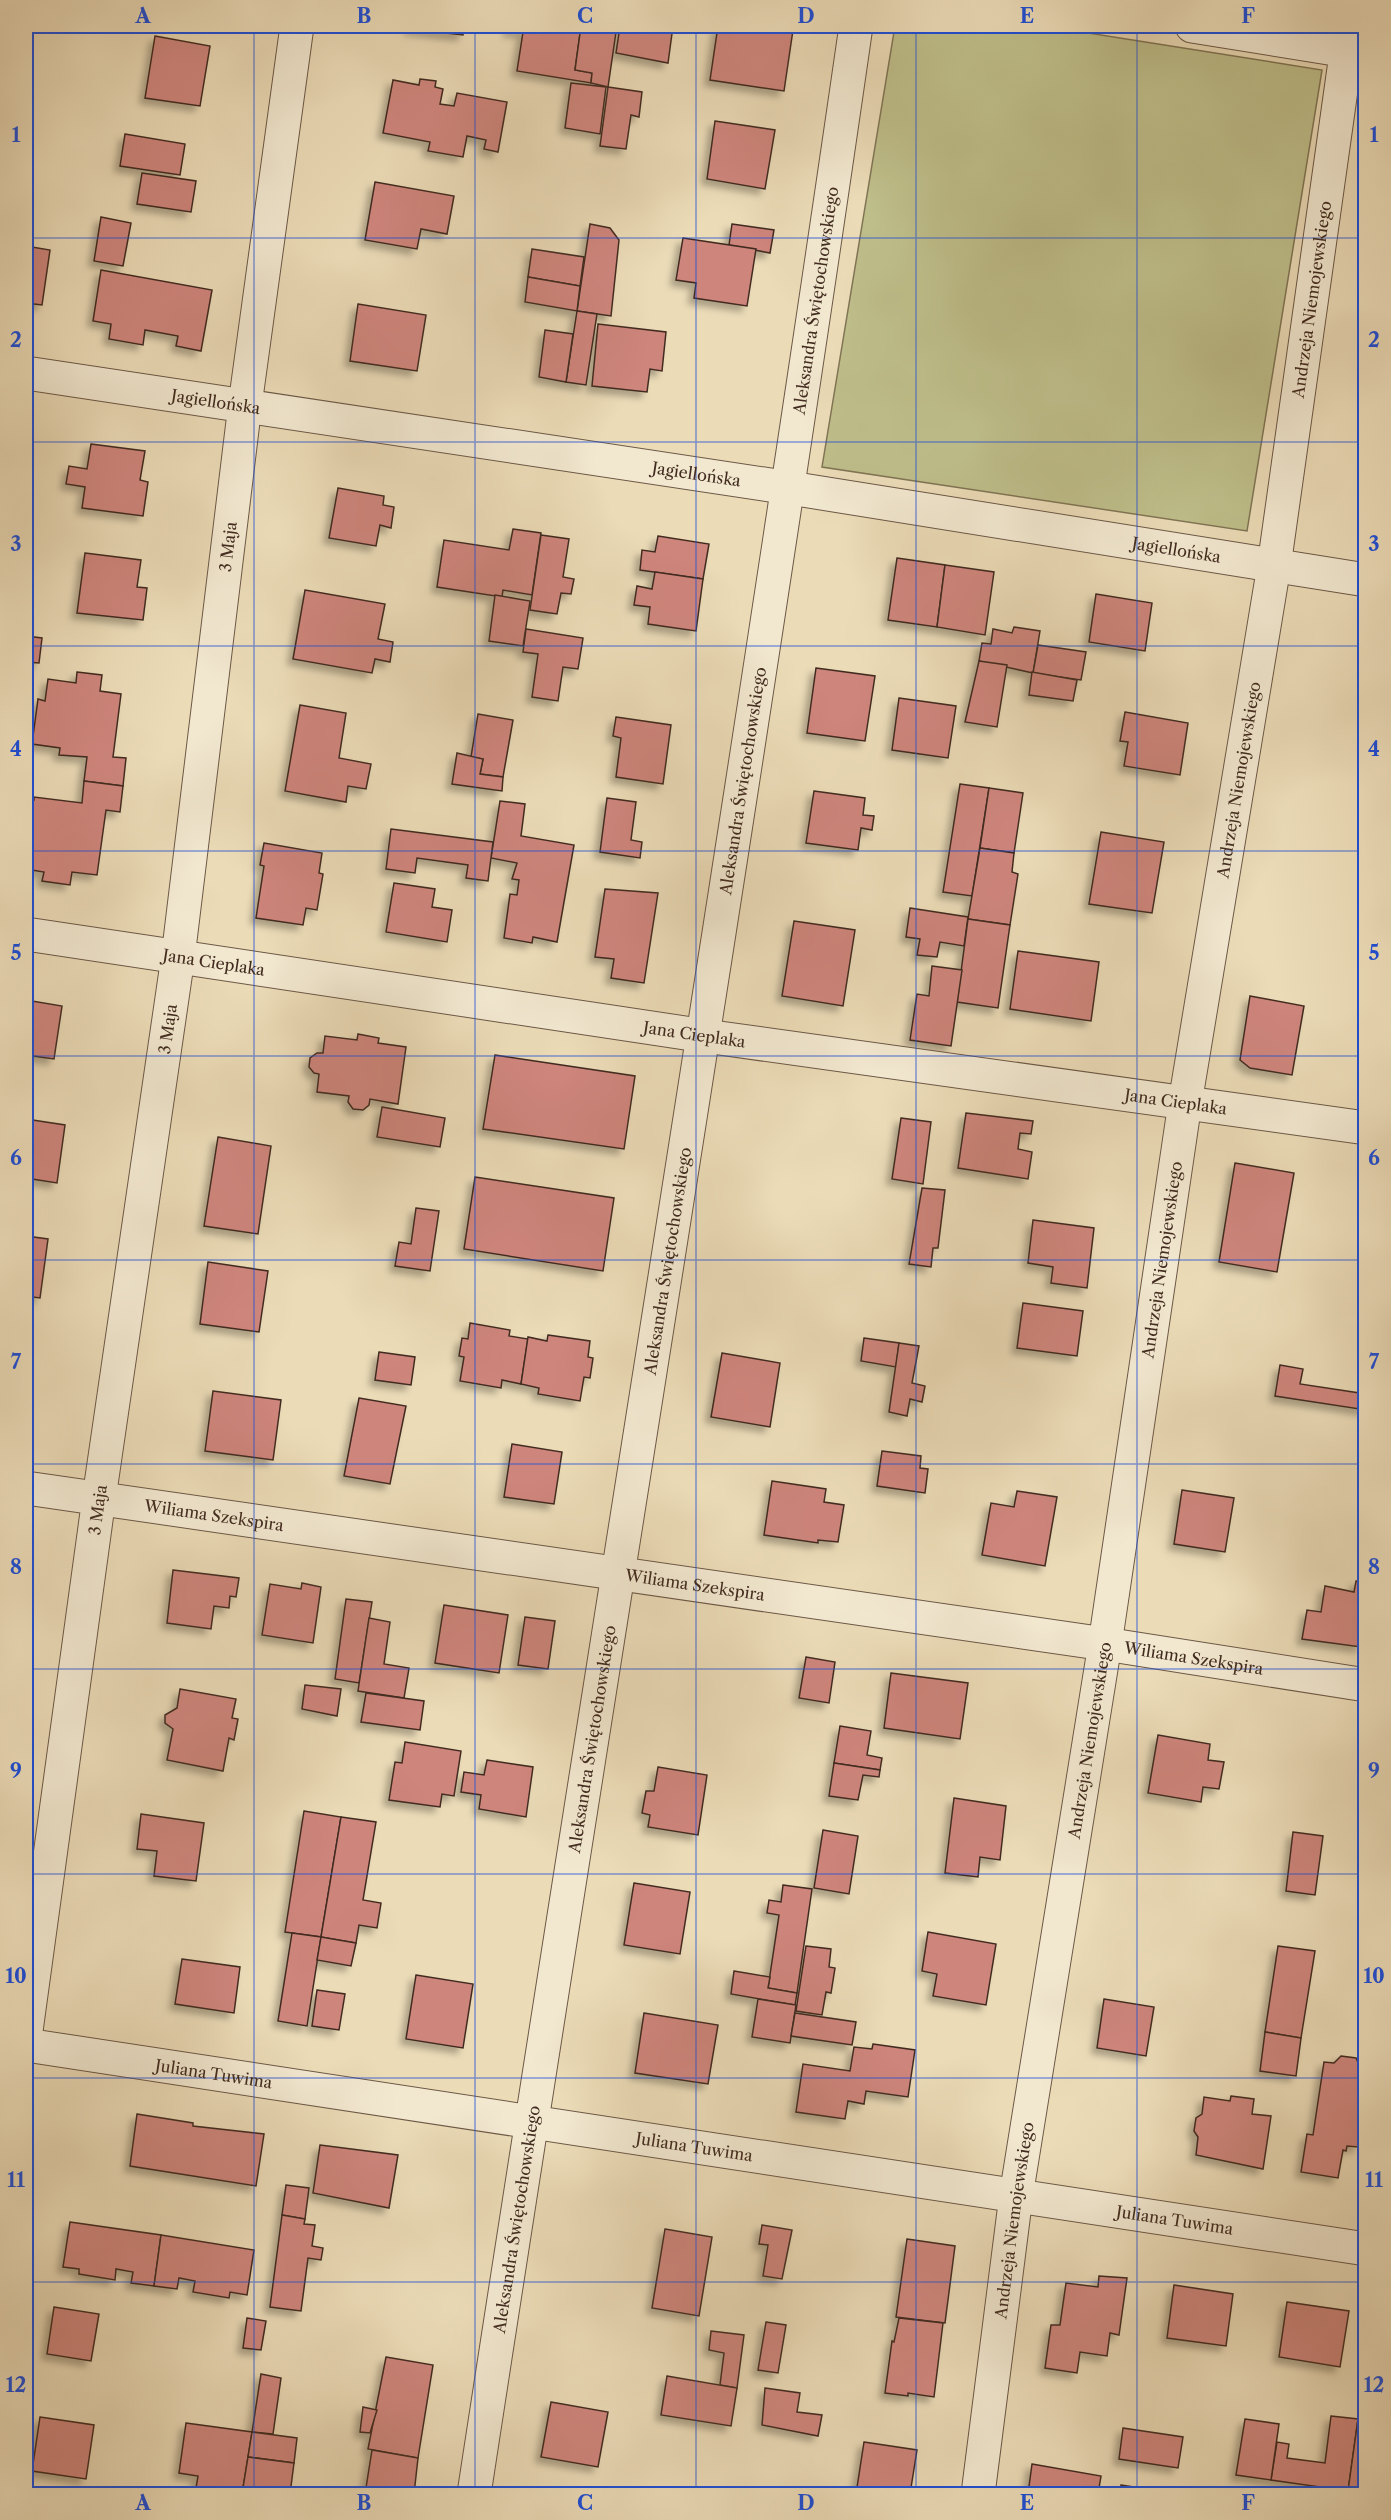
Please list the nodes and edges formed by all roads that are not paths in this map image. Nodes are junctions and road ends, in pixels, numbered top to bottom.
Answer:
1 (297, 26) edge
2 (856, 26) edge
3 (1192, 26) edge
4 (1354, 43) edge
5 (26, 373) edge
6 (245, 405) junction
7 (790, 488) junction
8 (1274, 566) junction
9 (1365, 580) edge
10 (26, 934) edge
11 (178, 957) junction
12 (705, 1036) junction
13 (1185, 1103) junction
14 (1365, 1128) edge
15 (26, 1488) edge
16 (99, 1498) junction
17 (617, 1576) junction
18 (1105, 1644) junction
19 (1365, 1685) edge
20 (26, 2031) edge
21 (26, 2045) edge
22 (531, 2123) junction
23 (1016, 2196) junction
24 (1365, 2249) edge
25 (474, 2494) edge
26 (978, 2494) edge

1 - 6 street, 3 Maja
2 - 7 street, Aleksandra Świętochowskiego
3 - 4 street
4 - 8 street, Andrzeja Niemojewskiego
5 - 6 street, Jagiellońska
6 - 7 street, Jagiellońska
6 - 11 street, 3 Maja
7 - 8 street, Jagiellońska
7 - 12 street, Aleksandra Świętochowskiego
8 - 9 street, Jagiellońska
8 - 13 street, Andrzeja Niemojewskiego
10 - 11 street, Jana Cieplaka
11 - 12 street, Jana Cieplaka
11 - 16 street, 3 Maja
12 - 13 street, Jana Cieplaka
12 - 17 street, Aleksandra Świętochowskiego
13 - 14 street, Jana Cieplaka
13 - 18 street, Andrzeja Niemojewskiego
15 - 16 street, Wiliama Szekspira
16 - 17 street, Wiliama Szekspira
16 - 20 street, 3 Maja
17 - 18 street, Wiliama Szekspira
17 - 22 street, Aleksandra Świętochowskiego
18 - 19 street, Wiliama Szekspira
18 - 23 street, Andrzeja Niemojewskiego
21 - 22 street, Juliana Tuwima
22 - 23 street, Juliana Tuwima
22 - 25 street, Aleksandra Świętochowskiego
23 - 24 street, Juliana Tuwima
23 - 26 street, Andrzeja Niemojewskiego

